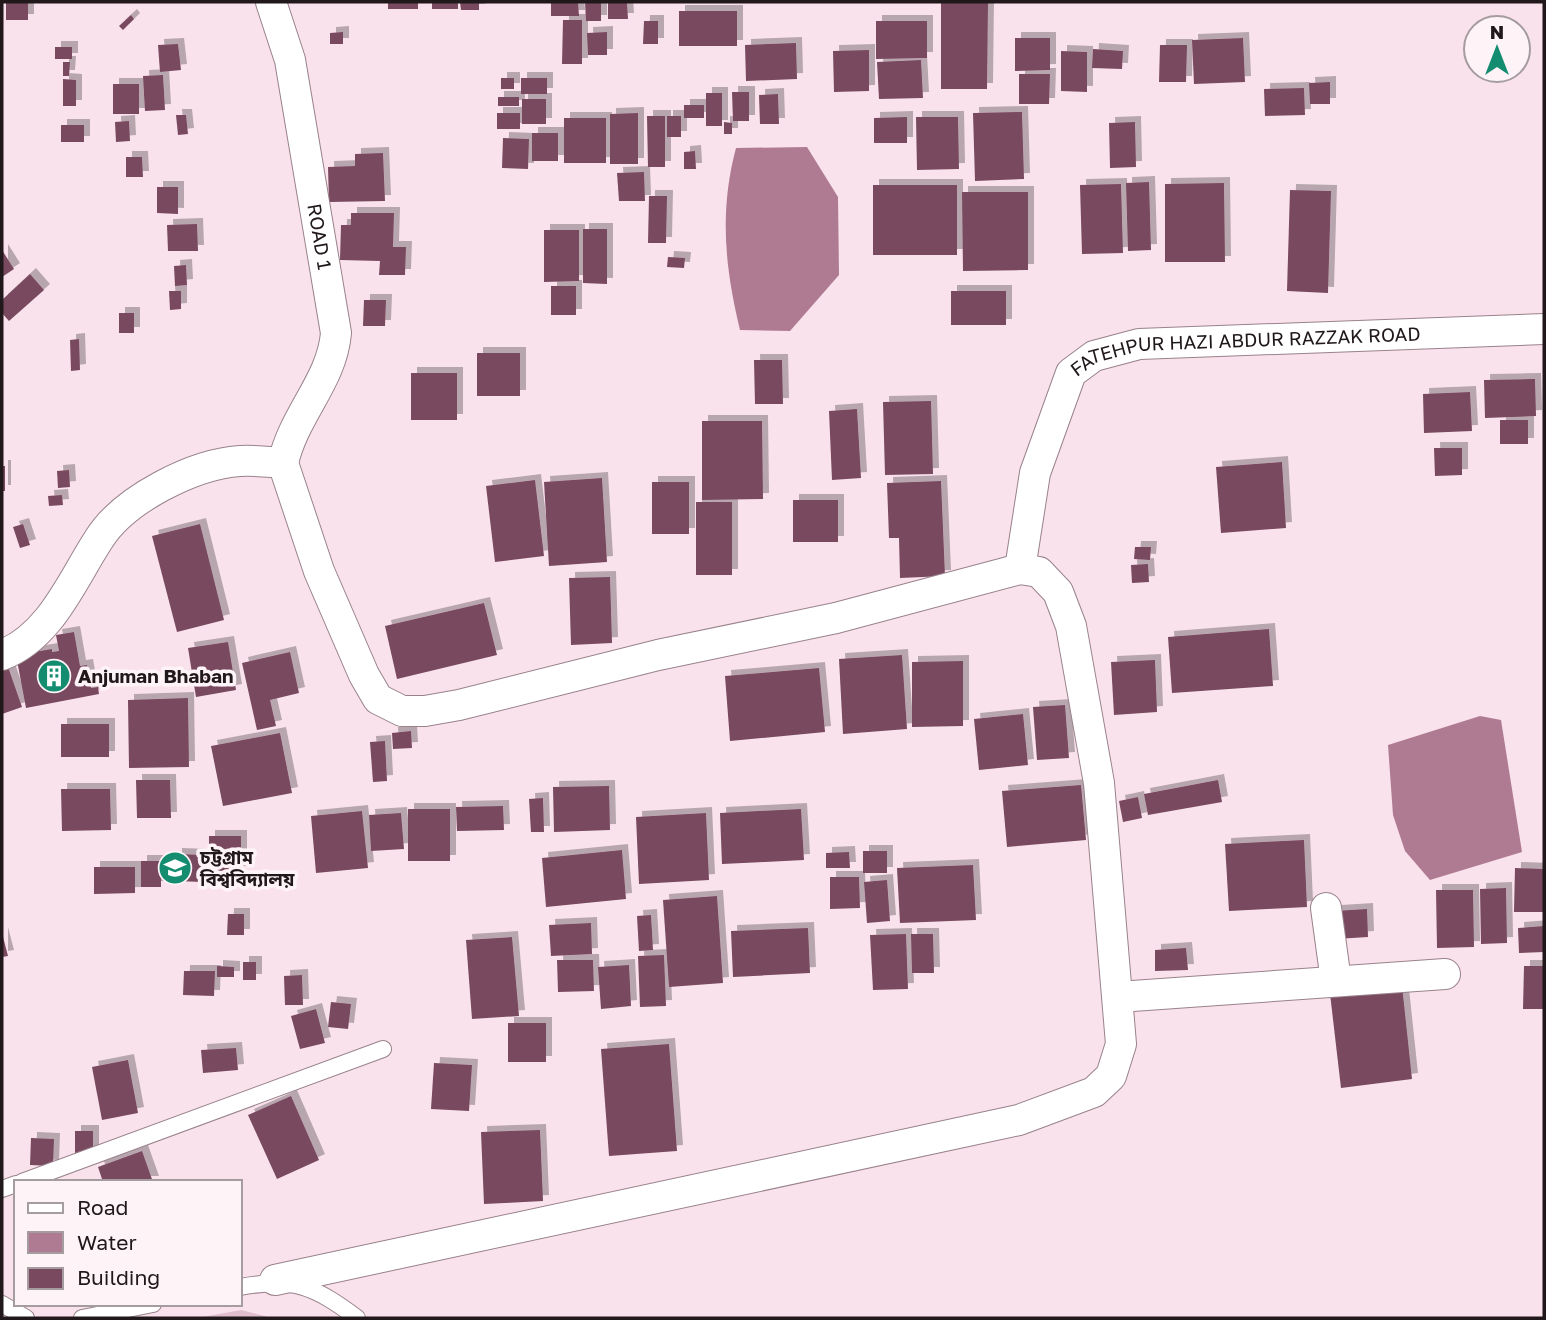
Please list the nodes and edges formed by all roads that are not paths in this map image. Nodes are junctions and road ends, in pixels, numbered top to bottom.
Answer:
1 (271, 2) edge
2 (1544, 329) edge
3 (283, 463) junction
4 (1020, 569) junction
5 (2, 655) edge
6 (1326, 908) dead end
7 (1445, 974) dead end
8 (1336, 981) junction
9 (1118, 997) junction
10 (383, 1049) dead end
11 (27, 1180) edge
12 (275, 1280) junction
13 (242, 1287) edge
14 (2, 1304) edge
15 (143, 1306) edge
16 (26, 1318) edge
17 (82, 1318) edge
18 (357, 1318) edge

1 - 3 street, ROAD 1
2 - 4 street, FATEHPUR HAZI ABDUR RAZZAK ROAD
3 - 4 street
3 - 5 street
4 - 9 street
6 - 8 street
7 - 8 street
8 - 9 street
9 - 12 street
10 - 11 lane
12 - 13 lane
12 - 18 lane
14 - 16 lane
15 - 17 lane

